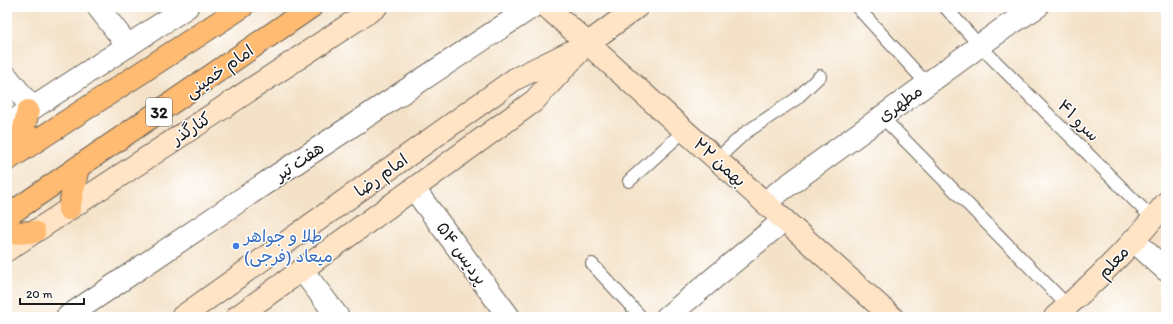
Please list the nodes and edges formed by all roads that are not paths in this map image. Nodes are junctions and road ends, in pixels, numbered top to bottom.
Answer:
1 (98, 7) edge
2 (187, 7) edge
3 (242, 7) edge
4 (311, 7) edge
5 (376, 7) edge
6 (532, 7) edge
7 (547, 7) edge
8 (637, 7) edge
9 (856, 7) edge
10 (945, 7) edge
11 (1037, 7) edge
12 (587, 44) junction
13 (128, 46) junction
14 (980, 46) junction
15 (820, 76) dead end
16 (7, 77) edge
17 (927, 84) junction
18 (30, 110) junction
19 (882, 117) junction
20 (7, 125) edge
21 (685, 130) junction
22 (13, 157) edge
23 (717, 159) junction
24 (78, 167) junction
25 (629, 181) dead end
26 (414, 189) junction
27 (765, 202) junction
28 (69, 209) junction
29 (1160, 211) edge
30 (7, 216) edge
31 (784, 220) junction
32 (34, 232) junction
33 (7, 233) edge
34 (1133, 240) junction
35 (7, 250) edge
36 (592, 264) dead end
37 (302, 270) junction
38 (1166, 270) edge
39 (1062, 311) edge
40 (67, 317) edge
41 (182, 317) edge
42 (237, 317) edge
43 (338, 317) edge
44 (509, 317) edge
45 (641, 317) edge
46 (667, 317) edge
47 (892, 317) edge

1 - 13 street
2 - 13 street
3 - 22 highway, 32
4 - 24 highway, امام خمینی / 32
5 - 28 main road, کنارگذر
6 - 40 street, هفت تیر
7 - 12 main road, ۲۲ بهمن
8 - 12 main road, امام رضا
9 - 17 lane
10 - 14 lane, سرو ۴۱
11 - 14 street, مطهری
12 - 21 main road, ۲۲ بهمن
12 - 26 main road, امام رضا
12 - 41 main road, امام رضا
13 - 18 street
14 - 17 street, مطهری
14 - 29 lane, سرو ۴۱
15 - 23 lane
16 - 18 street
17 - 19 street, مطهری
18 - 20 street
18 - 22 highway
19 - 27 street, مطهری
19 - 39 lane
21 - 23 main road, ۲۲ بهمن
21 - 25 lane
23 - 27 main road, ۲۲ بهمن
24 - 28 highway
24 - 30 highway, امام خمینی / 32
26 - 37 main road, امام رضا
26 - 44 street, پردیس ۵۴
27 - 31 main road, ۲۲ بهمن
28 - 32 main road, کنارگذر
29 - 34 main road, معلم
31 - 46 street
31 - 47 main road, ۲۲ بهمن
32 - 33 highway
32 - 35 main road, کنارگذر
34 - 38 street
34 - 39 main road, معلم
36 - 45 lane
37 - 42 main road, امام رضا
37 - 43 street

